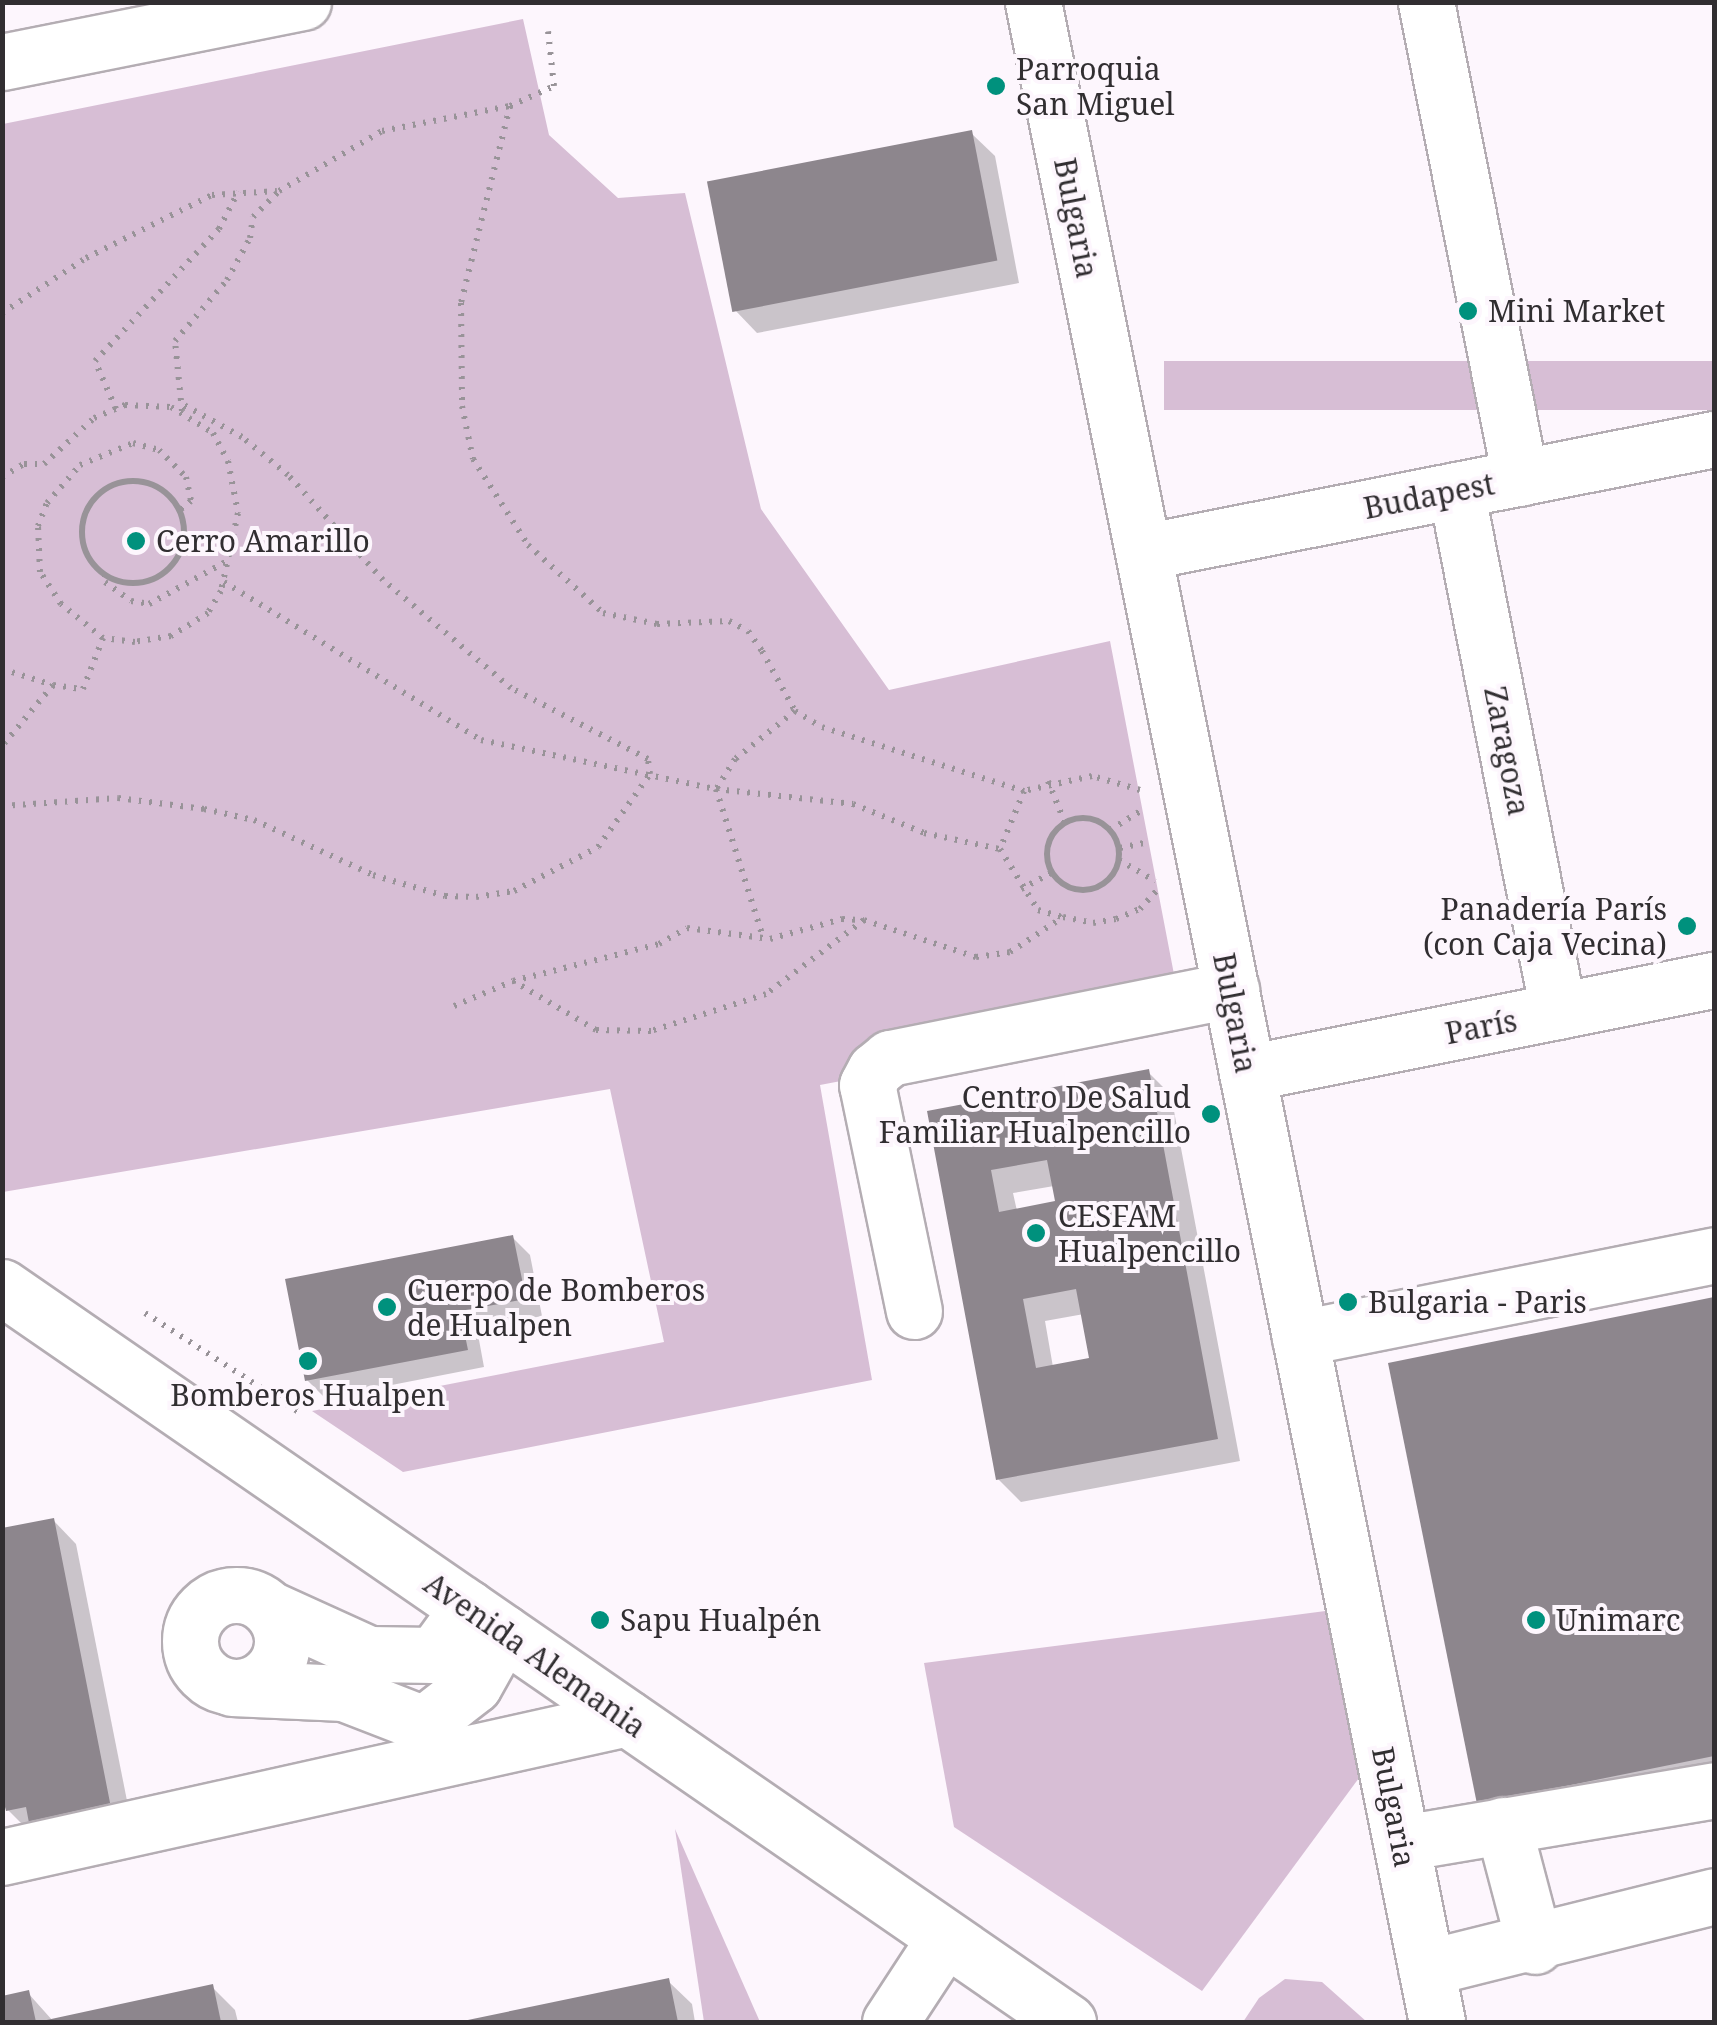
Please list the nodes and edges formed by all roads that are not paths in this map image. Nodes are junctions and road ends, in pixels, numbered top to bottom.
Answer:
1 (303, 2) edge
2 (1033, 2) edge
3 (1426, 2) edge
4 (236, 9) edge
5 (2, 62) edge
6 (1714, 440) edge
7 (1520, 478) junction
8 (1456, 490) junction
9 (1143, 552) junction
10 (1714, 980) edge
11 (1231, 990) junction
12 (1558, 1011) junction
13 (1247, 1073) junction
14 (1714, 1255) edge
15 (2, 1287) edge
16 (914, 1311) dead end
17 (1300, 1338) junction
18 (272, 1610) junction
19 (485, 1621) junction
20 (232, 1688) junction
21 (626, 1718) junction
22 (1714, 1790) edge
23 (1503, 1824) junction
24 (1402, 1844) junction
25 (2, 1857) edge
26 (1714, 1896) edge
27 (945, 1938) junction
28 (1535, 1946) junction
29 (1426, 1968) junction
30 (890, 2022) edge
31 (1068, 2022) edge
32 (1438, 2022) edge

1 - 4 street
2 - 9 street, Bulgaria
3 - 7 street
4 - 5 street
6 - 7 street, Budapest
7 - 8 street, Budapest
8 - 9 street, Budapest
8 - 12 street, Zaragoza
9 - 11 street, Bulgaria
10 - 12 street, París
11 - 13 street, Bulgaria
11 - 16 street
12 - 13 street, París
13 - 17 street, Bulgaria
14 - 17 street
15 - 19 street, Avenida Alemania
17 - 24 street, Bulgaria
18 - 19 street
18 - 20 street
18 - 20 street
19 - 20 street
19 - 21 street, Avenida Alemania
21 - 25 street
21 - 27 street, Avenida Alemania
22 - 23 street
23 - 24 street
23 - 28 street
24 - 29 street, Bulgaria
26 - 28 street
27 - 30 street
27 - 31 street, Avenida Alemania
28 - 29 street
29 - 32 street, Bulgaria

